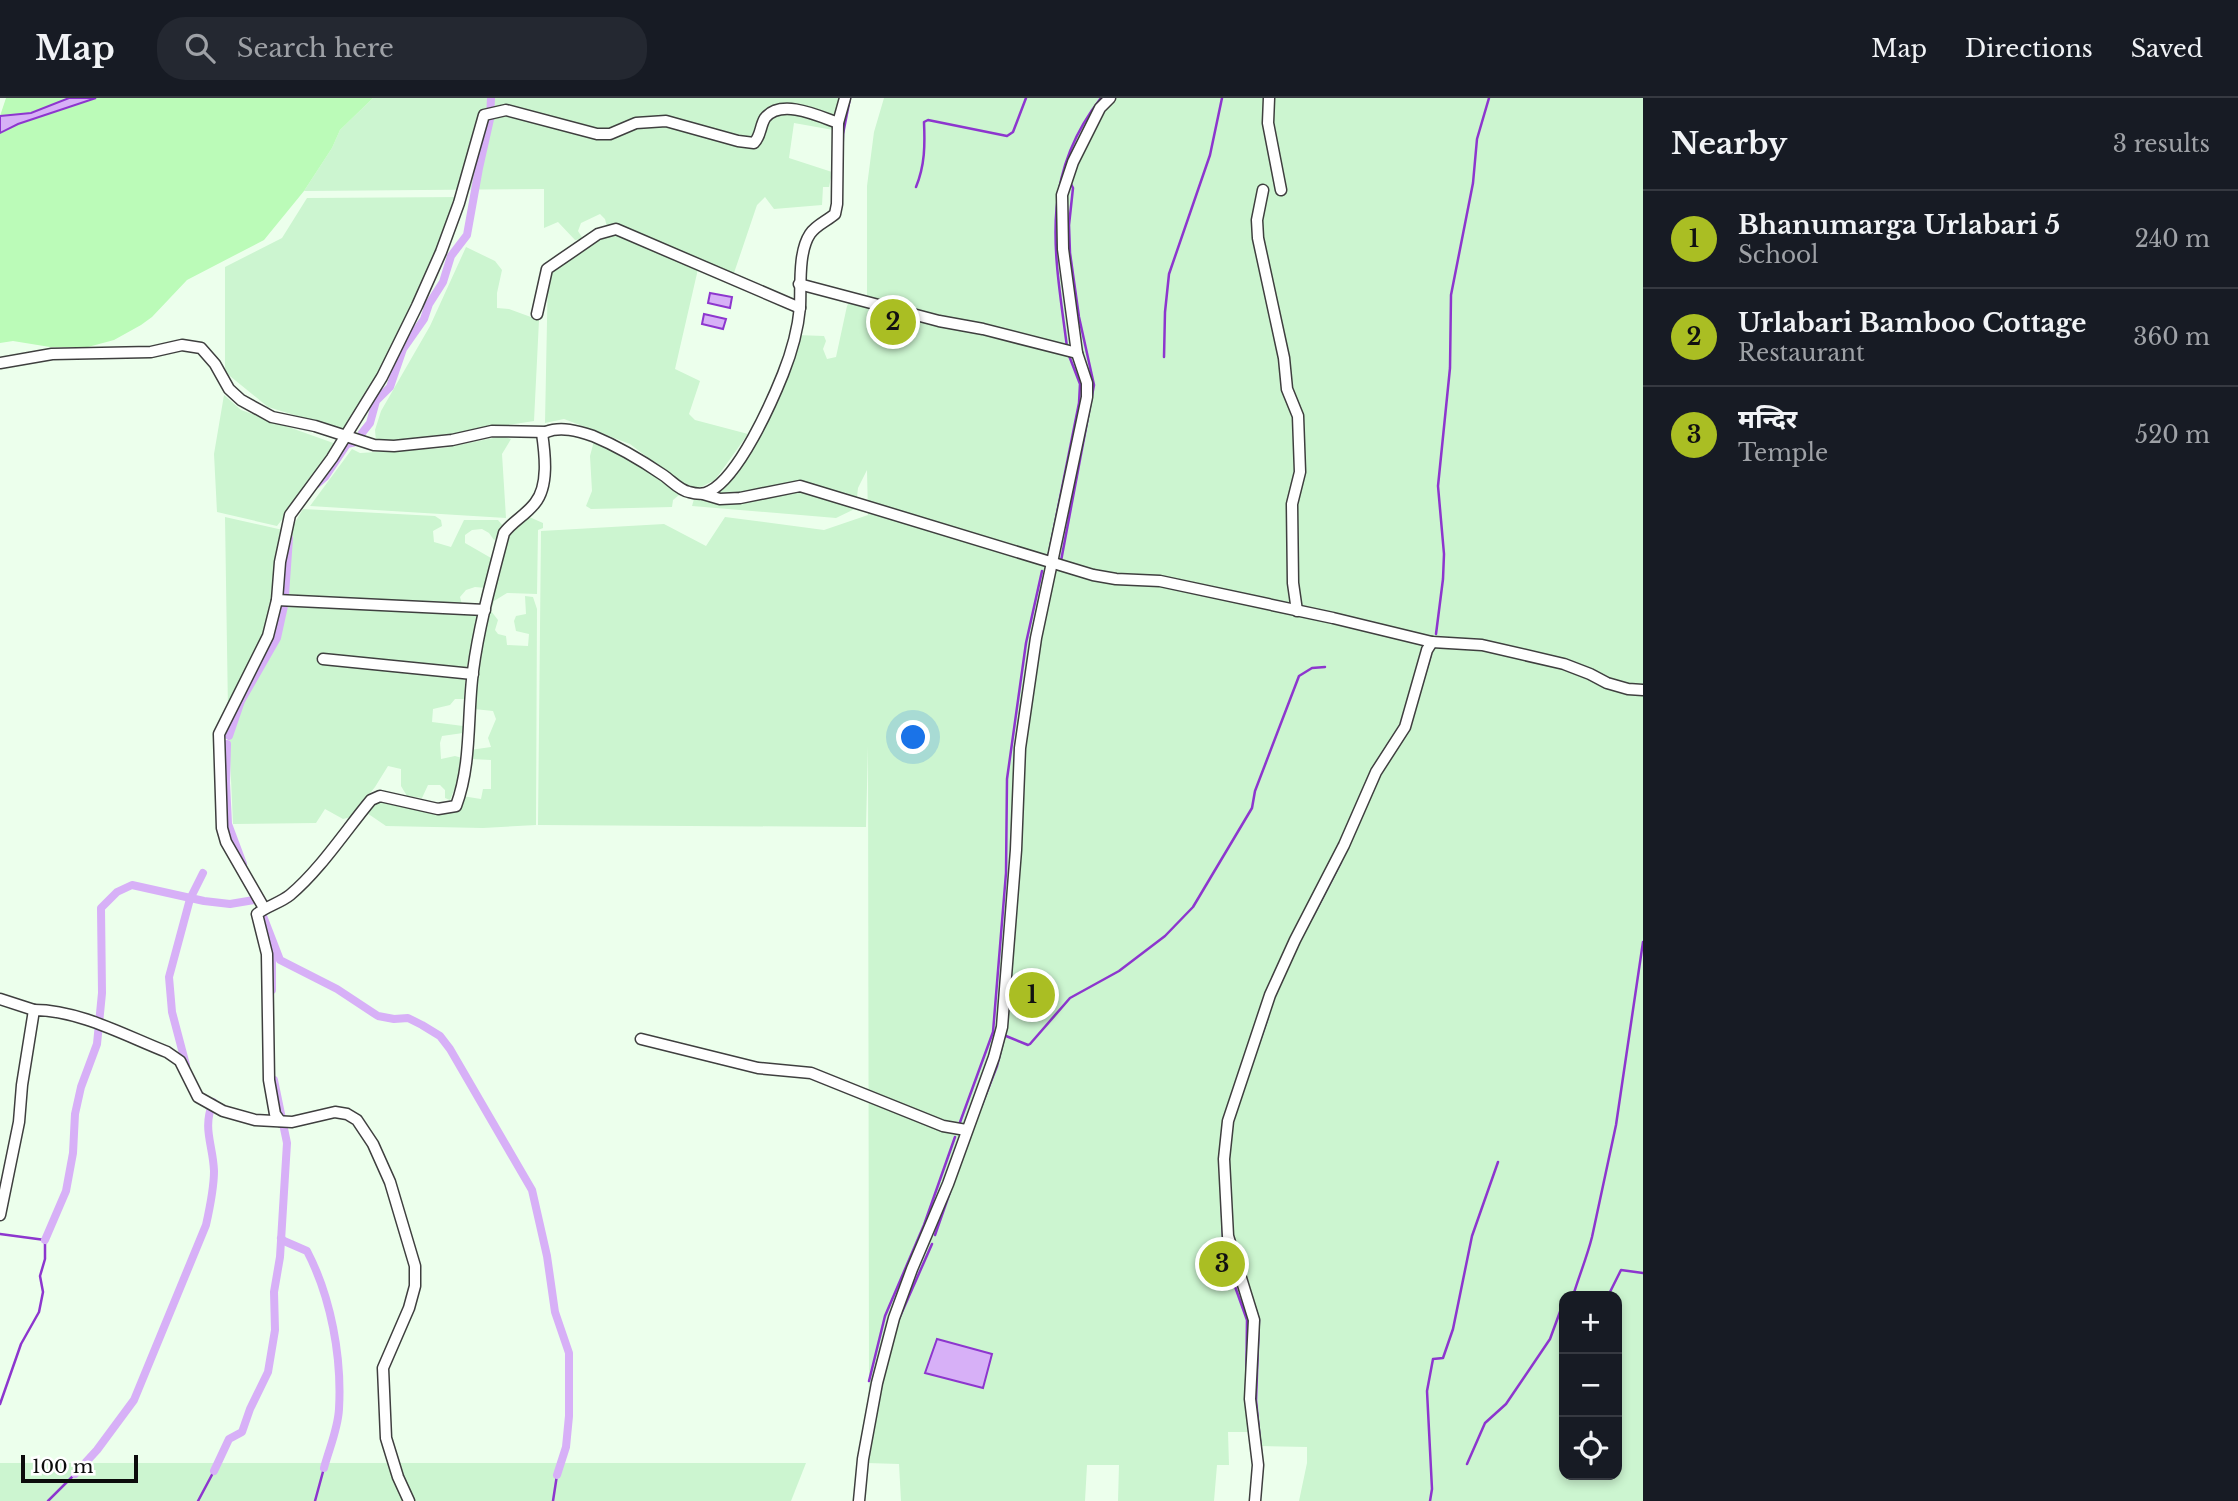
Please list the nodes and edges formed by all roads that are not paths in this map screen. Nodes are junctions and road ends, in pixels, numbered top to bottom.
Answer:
1 (845, 98) edge
2 (1110, 98) edge
3 (1269, 98) edge
4 (838, 123) junction
5 (1263, 190) dead end
6 (1281, 190) dead end
7 (799, 284) junction
8 (800, 308) junction
9 (537, 314) dead end
10 (1077, 353) junction
11 (0, 363) edge
12 (546, 432) junction
13 (345, 436) junction
14 (703, 494) junction
15 (1051, 564) junction
16 (277, 600) junction
17 (485, 610) junction
18 (1297, 611) junction
19 (1432, 642) junction
20 (323, 659) dead end
21 (472, 674) junction
22 (1643, 690) edge
23 (264, 908) junction
24 (0, 999) edge
25 (34, 1010) junction
26 (641, 1039) dead end
27 (274, 1119) junction
28 (966, 1130) junction
29 (0, 1215) edge
30 (409, 1501) edge
31 (859, 1501) edge
32 (1255, 1501) edge

1 - 4 street
2 - 10 street
3 - 6 street
4 - 7 street
4 - 13 street
5 - 18 street
7 - 8 street
7 - 10 street
8 - 9 street
8 - 14 street
10 - 15 street
11 - 13 street
12 - 13 street
12 - 14 street
12 - 17 street
13 - 16 street
14 - 15 street
15 - 18 street
15 - 28 street
16 - 17 street
16 - 23 street
17 - 21 street
18 - 19 street
19 - 22 street
19 - 32 street
20 - 21 street
21 - 23 street
23 - 27 street
24 - 25 street
25 - 27 street
25 - 29 street
26 - 28 street
27 - 30 street
28 - 31 street

